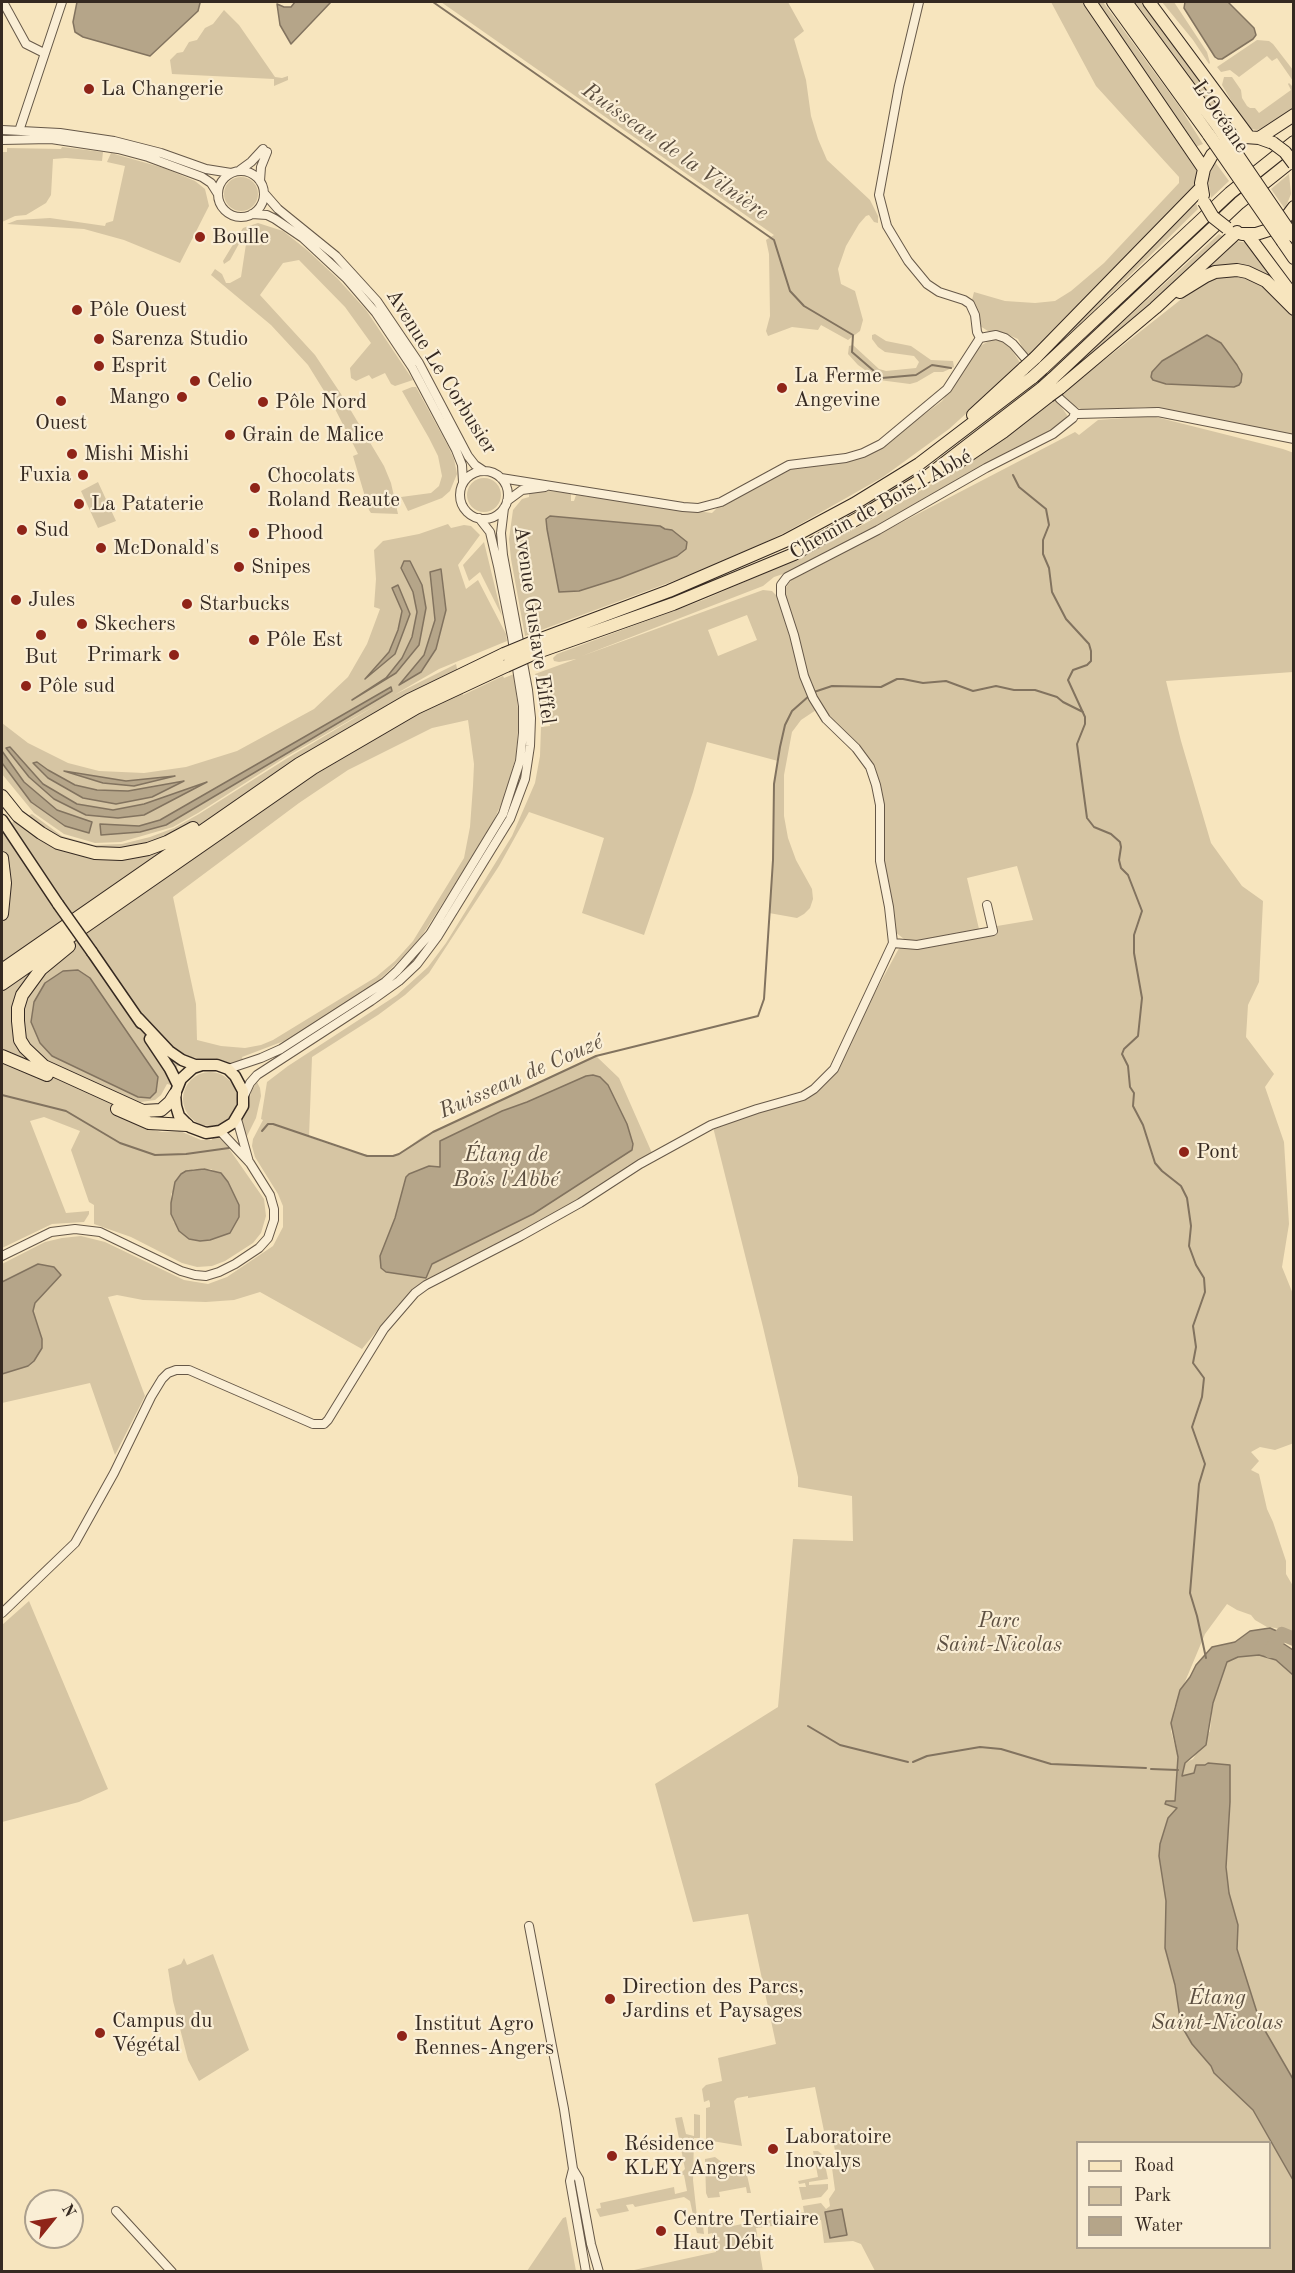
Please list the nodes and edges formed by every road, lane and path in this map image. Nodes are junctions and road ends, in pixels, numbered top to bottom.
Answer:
1 (3, 2) edge
2 (62, 2) edge
3 (919, 2) edge
4 (1090, 2) edge
5 (1113, 2) edge
6 (1126, 2) edge
7 (1149, 2) edge
8 (44, 53) junction
9 (1293, 115) edge
10 (2, 130) edge
11 (19, 131) junction
12 (1214, 132) junction
13 (1254, 137) junction
14 (2, 140) edge
15 (1293, 142) edge
16 (1293, 159) edge
17 (1293, 164) edge
18 (1204, 169) junction
19 (235, 172) junction
20 (260, 181) junction
21 (1202, 188) junction
22 (264, 193) junction
23 (218, 194) junction
24 (1293, 207) edge
25 (252, 214) junction
26 (1237, 232) junction
27 (1289, 238) edge
28 (1293, 258) edge
29 (1293, 297) edge
30 (1155, 308) junction
31 (1293, 309) edge
32 (980, 338) junction
33 (1039, 363) junction
34 (1056, 383) junction
35 (1075, 413) junction
36 (1293, 439) edge
37 (484, 471) junction
38 (501, 478) junction
39 (463, 482) junction
40 (552, 487) junction
41 (505, 505) junction
42 (479, 518) junction
43 (534, 648) junction
44 (505, 660) junction
45 (264, 787) junction
46 (2, 796) edge
47 (4, 825) edge
48 (2, 858) edge
49 (135, 891) junction
50 (987, 905) dead end
51 (2, 914) edge
52 (893, 943) junction
53 (2, 970) edge
54 (2, 984) edge
55 (138, 1018) junction
56 (2, 1056) edge
57 (202, 1065) junction
58 (228, 1070) junction
59 (177, 1089) junction
60 (243, 1096) junction
61 (237, 1119) junction
62 (187, 1125) junction
63 (220, 1131) junction
64 (250, 1163) junction
65 (2, 1256) edge
66 (2, 1614) edge
67 (529, 1926) dead end
68 (573, 2169) junction
69 (116, 2211) dead end
70 (172, 2271) edge
71 (585, 2271) edge
72 (599, 2271) edge

1 - 8 street
2 - 8 street
3 - 32 street
4 - 18 highway
5 - 12 highway, L’Océane
6 - 12 highway, L’Océane
7 - 13 highway
8 - 11 street
9 - 13 highway
10 - 11 street
11 - 19 street
12 - 27 highway, L’Océane, bridge
13 - 17 highway, bridge
13 - 18 highway
14 - 23 street
15 - 33 highway
16 - 34 highway
18 - 21 highway
19 - 20 street
19 - 20 street
19 - 23 street
20 - 22 street
21 - 26 highway, bridge
21 - 33 highway
22 - 25 street
22 - 37 street, Avenue Le Corbusier
23 - 25 street
24 - 26 highway
25 - 39 street, Avenue Le Corbusier
26 - 29 highway
26 - 30 highway
27 - 28 highway, L’Océane
30 - 31 highway
30 - 34 highway
32 - 35 street
32 - 40 street
33 - 43 highway, bridge
34 - 43 highway, bridge
35 - 36 street
35 - 52 street, Chemin de Bois l'Abbé
37 - 38 street
37 - 39 street
38 - 40 street
38 - 41 street
39 - 42 street
40 - 41 street
41 - 42 street
41 - 60 street, Avenue Gustave Eiffel
42 - 58 street, Avenue Gustave Eiffel
43 - 44 highway, bridge
44 - 45 highway
44 - 49 highway
45 - 46 highway
45 - 53 highway
47 - 55 main road, bridge
48 - 51 highway
49 - 54 highway
49 - 59 highway
50 - 52 street
52 - 66 street, Chemin de Bois l'Abbé
55 - 57 main road
55 - 59 main road
56 - 62 highway
57 - 58 main road
57 - 59 main road
58 - 60 main road
59 - 62 main road
60 - 61 main road
61 - 63 main road
61 - 64 street
62 - 63 main road
63 - 64 street
64 - 65 street
67 - 68 street
68 - 71 street
68 - 72 street
69 - 70 street

